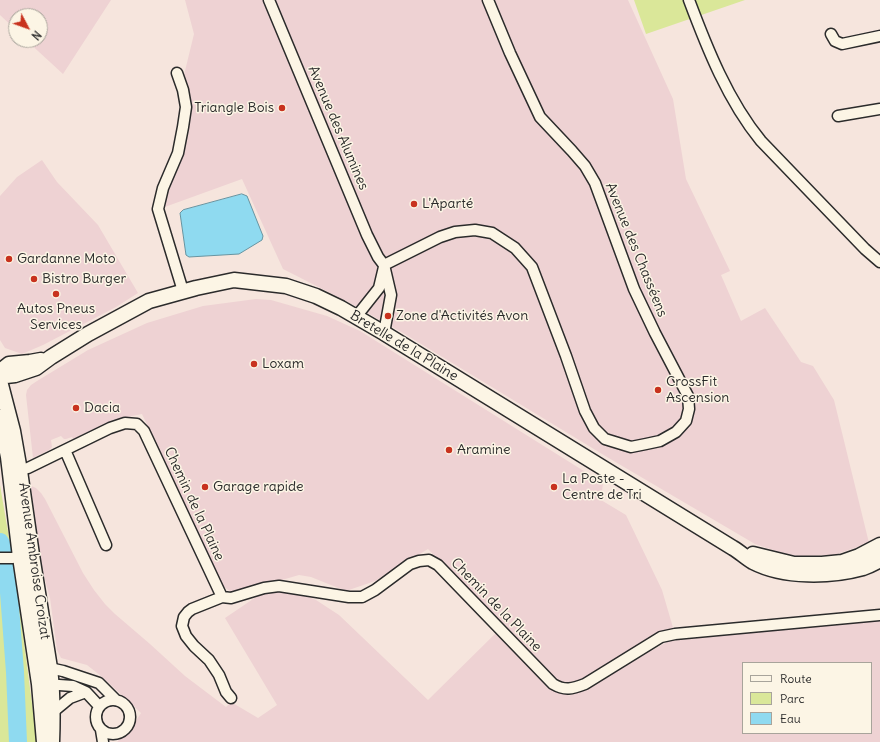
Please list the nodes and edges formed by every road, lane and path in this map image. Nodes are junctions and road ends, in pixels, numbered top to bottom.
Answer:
1 (269, 0) edge
2 (488, 0) edge
3 (689, 0) edge
4 (831, 34) dead end
5 (880, 36) edge
6 (177, 73) dead end
7 (880, 109) edge
8 (838, 116) dead end
9 (880, 262) edge
10 (384, 265) junction
11 (183, 291) junction
12 (356, 317) junction
13 (384, 333) junction
14 (51, 357) junction
15 (0, 371) edge
16 (0, 374) edge
17 (0, 381) edge
18 (0, 417) edge
19 (65, 450) junction
20 (15, 472) junction
21 (106, 545) dead end
22 (880, 545) edge
23 (733, 548) junction
24 (13, 557) edge
25 (880, 560) edge
26 (222, 597) junction
27 (880, 615) edge
28 (36, 666) junction
29 (50, 668) junction
30 (46, 684) junction
31 (86, 692) junction
32 (231, 698) dead end
33 (116, 700) junction
34 (99, 706) junction
35 (53, 712) junction
36 (101, 730) junction
37 (44, 742) edge
38 (52, 742) edge
39 (103, 742) edge

1 - 10 street, Avenue des Alumines
2 - 10 street, Avenue des Chasséens
3 - 9 street
4 - 5 street
6 - 11 street
7 - 8 street
10 - 12 street
10 - 13 street, Avenue des Alumines
11 - 12 main road, Bretelle de la Plaine
11 - 14 main road, Bretelle de la Plaine
12 - 13 main road, Bretelle de la Plaine
13 - 23 main road, Bretelle de la Plaine
14 - 15 main road, Bretelle de la Plaine
14 - 16 main road, Bretelle de la Plaine
17 - 20 main road, Avenue Ambroise Croizat
18 - 20 main road, Avenue Ambroise Croizat
19 - 20 street, Chemin de la Plaine
19 - 21 street
19 - 26 street, Chemin de la Plaine
20 - 24 main road, Avenue Ambroise Croizat
22 - 23 main road, Bretelle de la Plaine
23 - 25 main road, Bretelle de la Plaine
24 - 28 main road, Avenue Ambroise Croizat
24 - 29 main road, Avenue Ambroise Croizat
26 - 27 street, Chemin de la Plaine
26 - 32 street
28 - 29 street
28 - 30 main road, Avenue Ambroise Croizat
29 - 30 main road, Avenue Ambroise Croizat
29 - 33 street
30 - 31 street
30 - 35 main road, Avenue Ambroise Croizat
30 - 37 main road, Avenue Ambroise Croizat
31 - 34 street
31 - 35 street
33 - 34 street
33 - 36 street
34 - 36 street
35 - 38 main road, Avenue Ambroise Croizat
36 - 39 street

